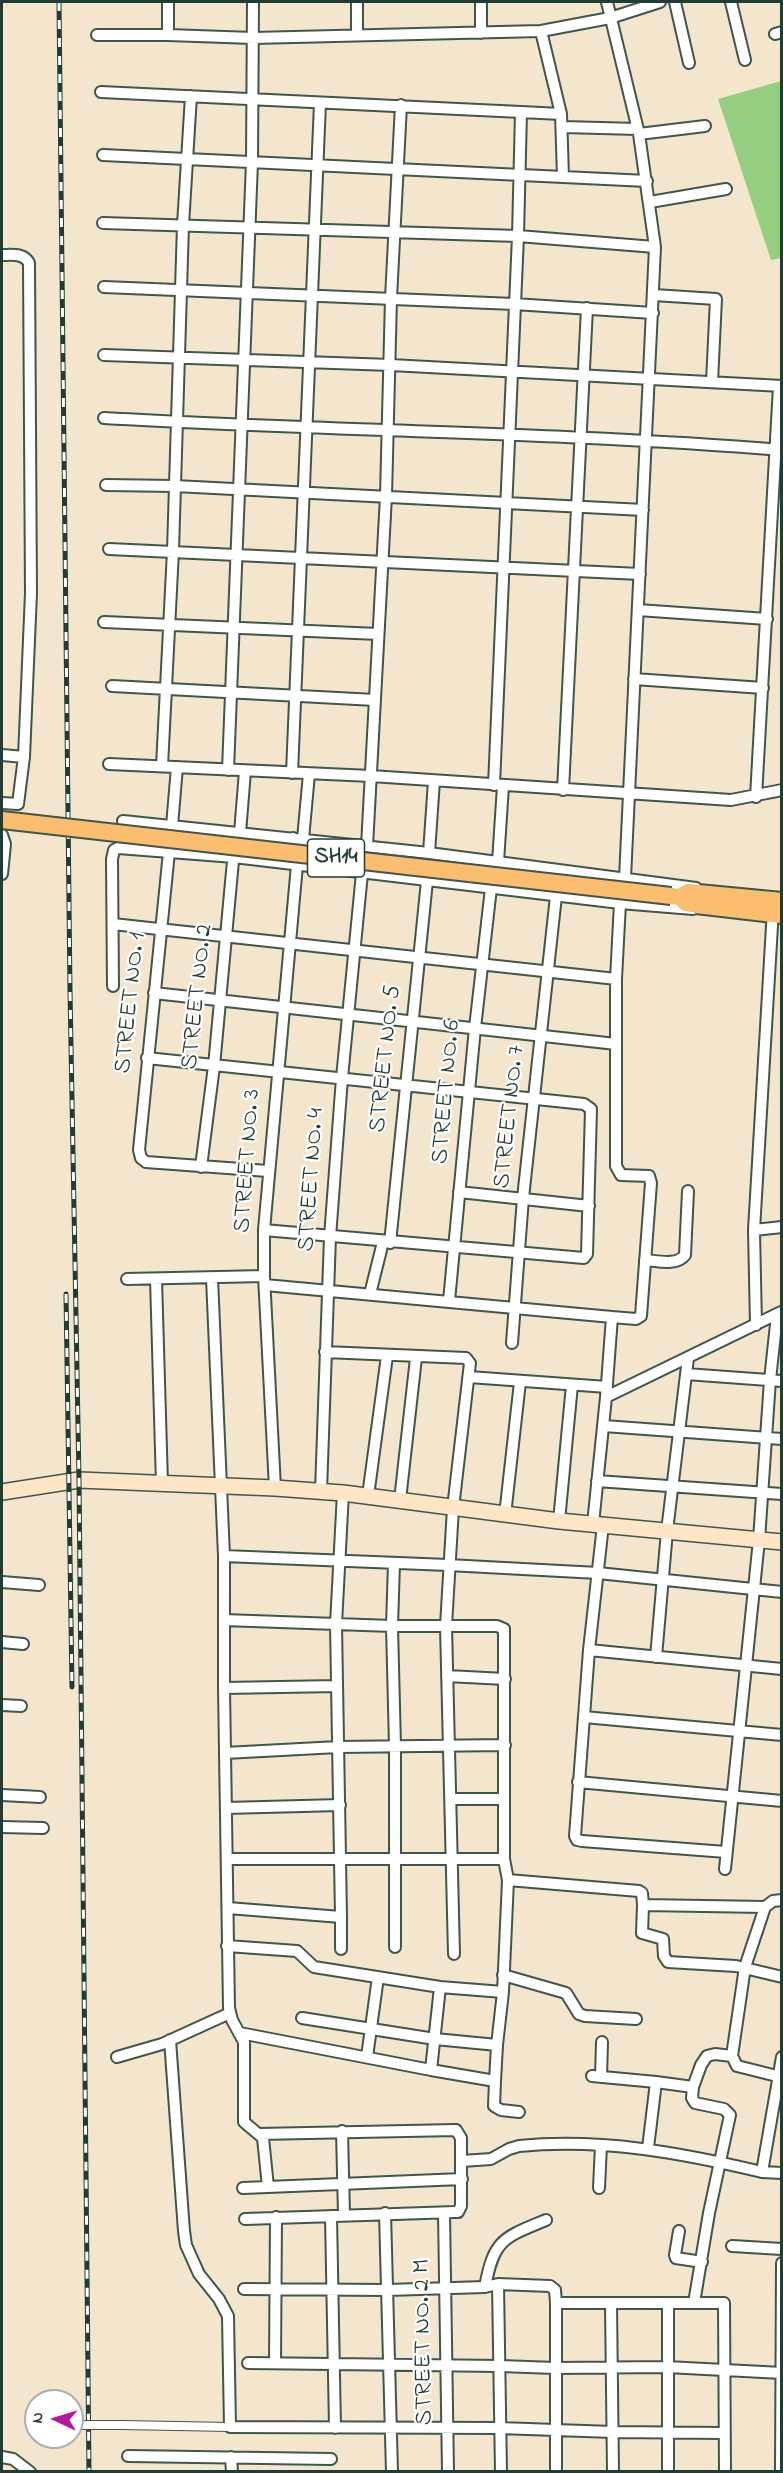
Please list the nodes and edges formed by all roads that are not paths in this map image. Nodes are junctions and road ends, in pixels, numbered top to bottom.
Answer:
1 (168, 2) edge
2 (253, 2) edge
3 (357, 2) edge
4 (481, 2) edge
5 (607, 2) edge
6 (660, 2) edge
7 (675, 2) edge
8 (731, 2) edge
9 (610, 18) junction
10 (541, 31) junction
11 (481, 33) junction
12 (97, 35) dead end
13 (168, 35) junction
14 (357, 35) junction
15 (253, 38) junction
16 (745, 60) dead end
17 (688, 63) dead end
18 (101, 92) dead end
19 (191, 96) junction
20 (253, 100) junction
21 (320, 103) junction
22 (401, 105) junction
23 (521, 112) junction
24 (561, 114) junction
25 (705, 126) dead end
26 (563, 127) junction
27 (639, 132) junction
28 (103, 155) dead end
29 (188, 159) junction
30 (252, 162) junction
31 (317, 165) junction
32 (398, 169) junction
33 (519, 175) junction
34 (563, 177) junction
35 (647, 181) junction
36 (726, 189) dead end
37 (650, 202) junction
38 (103, 223) dead end
39 (183, 225) junction
40 (249, 226) junction
41 (314, 229) junction
42 (395, 232) junction
43 (518, 236) junction
44 (655, 247) junction
45 (2, 255) edge
46 (104, 287) dead end
47 (182, 289) junction
48 (246, 292) junction
49 (312, 295) junction
50 (654, 295) junction
51 (391, 298) junction
52 (514, 304) junction
53 (587, 308) junction
54 (653, 313) junction
55 (104, 355) dead end
56 (179, 357) junction
57 (244, 361) junction
58 (309, 362) junction
59 (391, 364) junction
60 (511, 371) junction
61 (583, 374) junction
62 (648, 378) junction
63 (712, 382) junction
64 (780, 386) edge
65 (104, 418) dead end
66 (177, 422) junction
67 (242, 424) junction
68 (306, 428) junction
69 (389, 432) junction
70 (509, 436) junction
71 (580, 437) junction
72 (645, 441) junction
73 (779, 450) edge
74 (106, 485) dead end
75 (175, 486) junction
76 (239, 490) junction
77 (304, 492) junction
78 (386, 496) junction
79 (505, 503) junction
80 (577, 506) junction
81 (643, 510) junction
82 (108, 549) dead end
83 (173, 551) junction
84 (236, 554) junction
85 (301, 557) junction
86 (382, 561) junction
87 (503, 567) junction
88 (573, 571) junction
89 (640, 574) junction
90 (769, 581) junction
91 (782, 582) edge
92 (638, 610) junction
93 (767, 619) junction
94 (104, 622) dead end
95 (169, 623) junction
96 (234, 628) junction
97 (298, 630) junction
98 (378, 634) junction
99 (634, 679) junction
100 (112, 686) dead end
101 (763, 688) junction
102 (165, 689) junction
103 (231, 692) junction
104 (295, 696) junction
105 (375, 700) junction
106 (2, 755) edge
107 (24, 757) junction
108 (109, 764) dead end
109 (162, 766) junction
110 (177, 767) junction
111 (228, 770) junction
112 (245, 771) junction
113 (292, 773) junction
114 (309, 774) junction
115 (371, 776) junction
116 (434, 781) junction
117 (499, 785) junction
118 (562, 790) junction
119 (782, 790) edge
120 (629, 794) junction
121 (756, 797) junction
122 (2, 803) edge
123 (18, 804) junction
124 (123, 820) dead end
125 (172, 826) junction
126 (2, 830) edge
127 (236, 833) junction
128 (298, 839) junction
129 (367, 846) junction
130 (169, 852) junction
131 (429, 853) junction
132 (234, 857) junction
133 (498, 862) junction
134 (297, 865) junction
135 (2, 868) edge
136 (362, 873) junction
137 (625, 878) junction
138 (427, 881) junction
139 (491, 888) junction
140 (556, 896) junction
141 (707, 900) junction
142 (620, 903) junction
143 (777, 908) edge
144 (113, 924) junction
145 (161, 930) junction
146 (226, 936) junction
147 (290, 943) junction
148 (354, 951) junction
149 (419, 958) junction
150 (482, 965) junction
151 (547, 972) junction
152 (616, 979) junction
153 (113, 986) dead end
154 (154, 993) junction
155 (219, 1000) junction
156 (283, 1007) junction
157 (348, 1014) junction
158 (412, 1021) junction
159 (475, 1028) junction
160 (540, 1036) junction
161 (616, 1044) junction
162 (147, 1058) junction
163 (214, 1066) junction
164 (277, 1072) junction
165 (342, 1078) junction
166 (405, 1086) junction
167 (468, 1092) junction
168 (535, 1098) junction
169 (201, 1167) junction
170 (268, 1171) junction
171 (688, 1191) dead end
172 (459, 1192) junction
173 (523, 1198) junction
174 (588, 1206) junction
175 (782, 1227) edge
176 (264, 1230) junction
177 (754, 1230) junction
178 (330, 1238) junction
179 (386, 1242) junction
180 (454, 1246) junction
181 (519, 1252) junction
182 (645, 1260) junction
183 (212, 1278) junction
184 (127, 1279) dead end
185 (156, 1279) junction
186 (265, 1281) junction
187 (327, 1290) junction
188 (370, 1294) junction
189 (449, 1301) junction
190 (515, 1307) junction
191 (779, 1314) edge
192 (612, 1317) junction
193 (756, 1325) junction
194 (512, 1343) dead end
195 (325, 1352) junction
196 (387, 1356) junction
197 (416, 1358) junction
198 (688, 1358) junction
199 (686, 1374) junction
200 (469, 1377) junction
201 (770, 1380) junction
202 (782, 1381) edge
203 (520, 1382) junction
204 (572, 1385) junction
205 (607, 1392) junction
206 (604, 1426) junction
207 (679, 1432) junction
208 (765, 1438) junction
209 (782, 1439) edge
210 (597, 1481) junction
211 (162, 1484) junction
212 (221, 1485) junction
213 (673, 1486) junction
214 (275, 1488) junction
215 (321, 1491) junction
216 (2, 1492) edge
217 (343, 1493) junction
218 (761, 1493) junction
219 (782, 1494) edge
220 (368, 1496) junction
221 (400, 1500) junction
222 (453, 1508) junction
223 (505, 1515) junction
224 (559, 1521) junction
225 (598, 1525) junction
226 (668, 1531) junction
227 (759, 1540) junction
228 (782, 1542) edge
229 (224, 1556) junction
230 (338, 1560) junction
231 (394, 1563) junction
232 (448, 1565) junction
233 (598, 1573) junction
234 (663, 1581) junction
235 (2, 1582) edge
236 (39, 1585) dead end
237 (754, 1590) junction
238 (782, 1593) edge
239 (224, 1620) junction
240 (336, 1624) junction
241 (392, 1626) junction
242 (446, 1626) junction
243 (2, 1642) edge
244 (24, 1644) dead end
245 (589, 1650) junction
246 (656, 1657) junction
247 (746, 1666) junction
248 (782, 1669) edge
249 (447, 1676) junction
250 (505, 1679) junction
251 (337, 1686) junction
252 (224, 1688) junction
253 (2, 1705) edge
254 (21, 1706) dead end
255 (584, 1717) junction
256 (739, 1732) junction
257 (782, 1735) edge
258 (450, 1744) junction
259 (505, 1745) junction
260 (395, 1746) junction
261 (338, 1747) junction
262 (225, 1753) junction
263 (578, 1782) junction
264 (2, 1795) edge
265 (40, 1797) dead end
266 (732, 1797) junction
267 (452, 1799) junction
268 (504, 1799) junction
269 (782, 1801) edge
270 (340, 1805) junction
271 (226, 1808) junction
272 (2, 1827) edge
273 (43, 1828) dead end
274 (726, 1852) junction
275 (395, 1858) junction
276 (453, 1858) junction
277 (227, 1859) junction
278 (340, 1859) junction
279 (504, 1859) junction
280 (725, 1869) dead end
281 (508, 1880) junction
282 (782, 1900) edge
283 (643, 1905) junction
284 (765, 1907) junction
285 (228, 1908) junction
286 (341, 1917) junction
287 (227, 1946) junction
288 (395, 1947) dead end
289 (341, 1949) dead end
290 (454, 1954) dead end
291 (745, 1967) junction
292 (503, 1975) junction
293 (378, 1977) junction
294 (782, 1977) edge
295 (440, 1987) junction
296 (502, 1992) junction
297 (230, 2013) junction
298 (303, 2018) dead end
299 (636, 2019) dead end
300 (371, 2030) junction
301 (240, 2033) junction
302 (435, 2039) junction
303 (170, 2040) junction
304 (602, 2042) dead end
305 (497, 2045) junction
306 (732, 2056) junction
307 (367, 2057) junction
308 (782, 2057) edge
309 (117, 2058) dead end
310 (431, 2070) junction
311 (777, 2076) junction
312 (495, 2081) junction
313 (656, 2082) junction
314 (693, 2087) junction
315 (519, 2112) dead end
316 (342, 2131) junction
317 (259, 2134) junction
318 (601, 2145) junction
319 (648, 2148) junction
320 (462, 2161) junction
321 (720, 2162) junction
322 (762, 2172) junction
323 (782, 2173) edge
324 (462, 2180) junction
325 (343, 2185) junction
326 (268, 2187) junction
327 (243, 2188) dead end
328 (599, 2188) dead end
329 (385, 2213) junction
330 (444, 2213) junction
331 (344, 2215) junction
332 (331, 2216) junction
333 (276, 2217) junction
334 (245, 2219) dead end
335 (546, 2220) dead end
336 (679, 2231) dead end
337 (732, 2246) dead end
338 (782, 2249) edge
339 (702, 2262) junction
340 (782, 2263) edge
341 (498, 2284) junction
342 (444, 2287) junction
343 (485, 2287) junction
344 (244, 2289) dead end
345 (276, 2289) junction
346 (333, 2289) junction
347 (387, 2290) junction
348 (556, 2303) junction
349 (668, 2303) junction
350 (694, 2303) junction
351 (611, 2304) junction
352 (248, 2363) dead end
353 (276, 2363) junction
354 (332, 2363) junction
355 (388, 2366) junction
356 (446, 2366) junction
357 (500, 2366) junction
358 (667, 2367) junction
359 (555, 2368) junction
360 (611, 2368) junction
361 (723, 2370) junction
362 (781, 2373) edge
363 (84, 2425) edge
364 (230, 2427) junction
365 (335, 2428) junction
366 (500, 2428) junction
367 (392, 2429) junction
368 (447, 2429) junction
369 (555, 2430) junction
370 (613, 2432) junction
371 (668, 2432) junction
372 (724, 2433) junction
373 (128, 2456) dead end
374 (2, 2457) edge
375 (231, 2457) junction
376 (331, 2458) dead end
377 (30, 2472) edge
378 (232, 2472) edge
379 (392, 2472) edge
380 (448, 2472) edge
381 (501, 2472) edge
382 (556, 2472) edge
383 (613, 2472) edge
384 (668, 2472) edge
385 (725, 2472) edge
386 (781, 2472) edge

1 - 13 street
2 - 15 street
3 - 14 street
4 - 11 street
5 - 9 street
6 - 9 street
7 - 17 street
8 - 16 street
9 - 10 street
9 - 27 street
10 - 11 street
10 - 24 street
11 - 14 street
12 - 13 street
13 - 15 street
14 - 15 street
15 - 20 street
18 - 19 street
19 - 20 street
19 - 29 street
20 - 21 street
20 - 30 street
21 - 22 street
21 - 31 street
22 - 23 street
22 - 32 street
23 - 24 street
23 - 33 street
24 - 26 street
25 - 27 street
26 - 27 street
26 - 34 street
27 - 35 street
28 - 29 street
29 - 30 street
29 - 39 street
30 - 31 street
30 - 40 street
31 - 32 street
31 - 41 street
32 - 33 street
32 - 42 street
33 - 34 street
33 - 43 street
34 - 35 street
35 - 37 street
36 - 37 street
37 - 44 street
38 - 39 street
39 - 40 street
39 - 47 street
40 - 41 street
40 - 48 street
41 - 42 street
41 - 49 street
42 - 43 street
42 - 51 street
43 - 44 street
43 - 52 street
44 - 50 street
45 - 107 street
46 - 47 street
47 - 48 street
47 - 56 street
48 - 49 street
48 - 57 street
49 - 51 street
49 - 58 street
50 - 54 street
50 - 63 street
51 - 52 street
51 - 59 street
52 - 53 street
52 - 60 street
53 - 54 street
53 - 61 street
54 - 62 street
55 - 56 street
56 - 57 street
56 - 66 street
57 - 58 street
57 - 67 street
58 - 59 street
58 - 68 street
59 - 60 street
59 - 69 street
60 - 61 street
60 - 70 street
61 - 62 street
61 - 71 street
62 - 63 street
62 - 72 street
63 - 64 street
64 - 73 street
65 - 66 street
66 - 67 street
66 - 75 street
67 - 68 street
67 - 76 street
68 - 69 street
68 - 77 street
69 - 70 street
69 - 78 street
70 - 71 street
70 - 79 street
71 - 72 street
71 - 80 street
72 - 73 street
72 - 81 street
73 - 90 street
74 - 75 street
75 - 76 street
75 - 83 street
76 - 77 street
76 - 84 street
77 - 78 street
77 - 85 street
78 - 79 street
78 - 86 street
79 - 80 street
79 - 87 street
80 - 81 street
80 - 88 street
81 - 89 street
82 - 83 street
83 - 84 street
83 - 95 street
84 - 85 street
84 - 96 street
85 - 86 street
85 - 97 street
86 - 87 street
86 - 98 street
87 - 88 street
87 - 117 street
88 - 89 street
88 - 118 street
89 - 92 street
90 - 91 street
90 - 93 street
92 - 93 street
92 - 99 street
93 - 101 street
94 - 95 street
95 - 96 street
95 - 102 street
96 - 97 street
96 - 103 street
97 - 98 street
97 - 104 street
98 - 105 street
99 - 101 street
99 - 120 street
100 - 102 street
101 - 121 street
102 - 103 street
102 - 109 street
103 - 104 street
103 - 111 street
104 - 105 street
104 - 113 street
105 - 115 street
106 - 107 street
107 - 123 street
108 - 109 street
109 - 110 street
110 - 111 street
110 - 125 street
111 - 112 street
112 - 113 street
112 - 127 street, STREET NO. 2
113 - 114 street
114 - 115 street
114 - 128 street, STREET NO. 3
115 - 116 street
115 - 129 street
116 - 117 street
116 - 131 street
117 - 118 street
117 - 133 street
118 - 120 street
119 - 121 street
120 - 121 street
120 - 137 street
122 - 123 street
123 - 126 street
124 - 125 street
125 - 127 street
126 - 135 street
126 - 141 main road, SH14, bridge
127 - 128 street
127 - 132 street, STREET NO. 2
128 - 129 street
128 - 134 street, STREET NO. 3
129 - 131 street
130 - 132 street
130 - 144 street
130 - 145 street, STREET NO. 1
131 - 133 street
132 - 134 street
132 - 146 street, STREET NO. 2
133 - 137 street
134 - 136 street
134 - 147 street, STREET NO. 3
136 - 138 street
136 - 148 street, STREET NO. 4
137 - 141 street
138 - 139 street
138 - 149 street, STREET NO. 5
139 - 140 street
139 - 150 street, STREET NO. 6
140 - 142 street
140 - 151 street, STREET NO. 7
141 - 142 street
141 - 143 main road, SH14
142 - 152 street
143 - 177 street
144 - 145 street
144 - 153 street
145 - 146 street
145 - 154 street, STREET NO. 1
146 - 147 street
146 - 155 street, STREET NO. 2
147 - 148 street
147 - 156 street, STREET NO. 3
148 - 149 street
148 - 157 street, STREET NO. 4
149 - 150 street
149 - 158 street, STREET NO. 5
150 - 151 street
150 - 159 street, STREET NO. 6
151 - 152 street
151 - 160 street, STREET NO. 7
152 - 161 street
154 - 155 street
154 - 162 street, STREET NO. 1
155 - 156 street
155 - 163 street, STREET NO. 2
156 - 157 street
156 - 164 street, STREET NO. 3
157 - 158 street
157 - 165 street, STREET NO. 4
158 - 159 street
158 - 166 street, STREET NO. 5
159 - 160 street
159 - 167 street, STREET NO. 6
160 - 161 street
160 - 168 street, STREET NO. 7
161 - 182 street
162 - 163 street
162 - 169 street, STREET NO. 1
163 - 164 street
163 - 169 street, STREET NO. 2
164 - 165 street
164 - 170 street, STREET NO. 3
165 - 166 street
165 - 178 street, STREET NO. 4
166 - 167 street
166 - 179 street, STREET NO. 5
167 - 168 street
167 - 172 street, STREET NO. 6
168 - 173 street, STREET NO. 7
168 - 174 street
169 - 170 street
170 - 176 street, STREET NO. 3
171 - 182 street
172 - 173 street
172 - 180 street, STREET NO. 6
173 - 174 street
173 - 181 street, STREET NO. 7
174 - 181 street
175 - 177 street
176 - 178 street
176 - 186 street, STREET NO. 3
177 - 193 street
178 - 179 street
178 - 187 street, STREET NO. 4
179 - 180 street
179 - 188 street, STREET NO. 5
180 - 181 street
180 - 189 street, STREET NO. 6
181 - 190 street, STREET NO. 7
182 - 192 street
183 - 185 street
183 - 186 street
183 - 212 street
184 - 185 street
185 - 211 street
186 - 187 street
186 - 214 street, STREET NO. 3
187 - 188 street
187 - 195 street, STREET NO. 4
188 - 189 street
189 - 190 street
190 - 192 street
190 - 194 street, STREET NO. 7
191 - 193 street
191 - 201 street
192 - 205 street
193 - 198 street
195 - 196 street
195 - 215 street, STREET NO. 4
196 - 197 street
196 - 220 street
197 - 200 street
197 - 221 street
198 - 199 street
198 - 205 street
199 - 201 street
199 - 207 street
200 - 203 street
200 - 222 street
201 - 202 street
201 - 208 street
203 - 204 street
203 - 223 street
204 - 205 street
204 - 224 street
205 - 206 street
206 - 207 street
206 - 210 street
207 - 208 street
207 - 213 street
208 - 209 street
208 - 218 street
210 - 213 street
210 - 225 street
211 - 212 main road
211 - 216 main road
212 - 214 main road
212 - 229 street
213 - 218 street
213 - 226 street
214 - 215 main road
215 - 217 main road
217 - 220 main road
217 - 230 street
218 - 219 street
218 - 227 street
220 - 221 main road
221 - 222 main road
222 - 223 main road
222 - 232 street
223 - 224 main road
224 - 225 main road
225 - 226 main road
225 - 233 street
226 - 227 main road
226 - 234 street
227 - 228 main road
227 - 237 street
229 - 230 street
229 - 239 street
230 - 231 street
230 - 240 street
231 - 232 street
231 - 241 street
232 - 233 street
232 - 242 street
233 - 234 street
233 - 245 street
234 - 237 street
234 - 246 street
235 - 236 street
237 - 238 street
237 - 247 street
239 - 240 street
239 - 252 street
240 - 241 street
240 - 251 street
241 - 242 street
241 - 260 street
242 - 249 street
242 - 250 street
243 - 244 street
245 - 246 street
245 - 255 street
246 - 247 street
247 - 248 street
247 - 256 street
249 - 250 street
249 - 258 street
250 - 259 street
251 - 252 street
251 - 261 street
252 - 262 street
253 - 254 street
255 - 256 street
255 - 263 street
256 - 257 street
256 - 266 street
258 - 259 street
258 - 260 street
258 - 267 street
259 - 268 street
260 - 261 street
260 - 275 street
261 - 262 street
261 - 270 street
262 - 271 street
263 - 266 street
263 - 274 street
264 - 265 street
266 - 269 street
266 - 274 street
267 - 268 street
267 - 276 street
268 - 279 street
270 - 271 street
270 - 278 street
271 - 277 street
272 - 273 street
274 - 280 street
275 - 276 street
275 - 278 street
275 - 288 street
276 - 279 street
276 - 290 street
277 - 278 street
277 - 285 street
278 - 286 street
279 - 281 street
281 - 283 street
281 - 292 street
282 - 284 street
283 - 284 street
283 - 291 street
284 - 291 street
285 - 286 street
285 - 287 street
286 - 289 street
287 - 293 street
287 - 297 street
291 - 294 street
291 - 306 street
292 - 296 street
292 - 299 street
293 - 295 street
293 - 300 street
295 - 296 street
295 - 302 street
296 - 305 street
297 - 301 street
297 - 303 street
298 - 300 street
300 - 302 street
300 - 307 street
301 - 307 street
301 - 317 street
302 - 305 street
302 - 310 street
303 - 309 street
303 - 364 street
304 - 313 street
305 - 312 street
306 - 311 street
306 - 314 street
307 - 310 street
308 - 311 street
310 - 312 street
311 - 322 street
312 - 315 street
313 - 314 street
313 - 319 street
314 - 321 street
316 - 317 street
316 - 320 street
316 - 325 street
317 - 326 street
318 - 319 street
318 - 320 street
318 - 328 street
319 - 321 street
320 - 324 street
321 - 322 street
321 - 339 street
322 - 323 street
324 - 325 street
324 - 330 street
325 - 326 street
325 - 331 street
326 - 327 street
329 - 330 street
329 - 331 street
329 - 347 street
330 - 342 street, STREET NO. 2 M
331 - 332 street
332 - 333 street
332 - 346 street
333 - 334 street
333 - 345 street
335 - 343 street
336 - 339 street
337 - 338 street
339 - 350 street
340 - 362 street
341 - 343 street
341 - 348 street
341 - 357 street
342 - 343 street
342 - 347 street
342 - 356 street, STREET NO. 2 M
344 - 345 street
345 - 346 street
345 - 353 street
346 - 347 street
346 - 354 street
347 - 355 street
348 - 351 street
348 - 359 street
349 - 350 street
349 - 351 street
349 - 358 street
350 - 361 street
351 - 360 street
352 - 353 street
353 - 354 street
354 - 355 street
354 - 365 street
355 - 356 street
355 - 367 street
356 - 357 street
356 - 368 street, STREET NO. 2 M
357 - 359 street
357 - 366 street
358 - 360 street
358 - 361 street
358 - 371 street
359 - 360 street
359 - 369 street
360 - 370 street
361 - 362 street
361 - 372 street
362 - 386 street
363 - 364 street, bridge
364 - 365 street
365 - 367 street
366 - 368 street
366 - 369 street
366 - 381 street
367 - 368 street
367 - 379 street
368 - 380 street, STREET NO. 2 M
369 - 370 street
369 - 382 street
370 - 371 street
370 - 383 street
371 - 372 street
371 - 384 street
372 - 385 street
373 - 375 street
374 - 377 street
375 - 376 street
375 - 378 street

